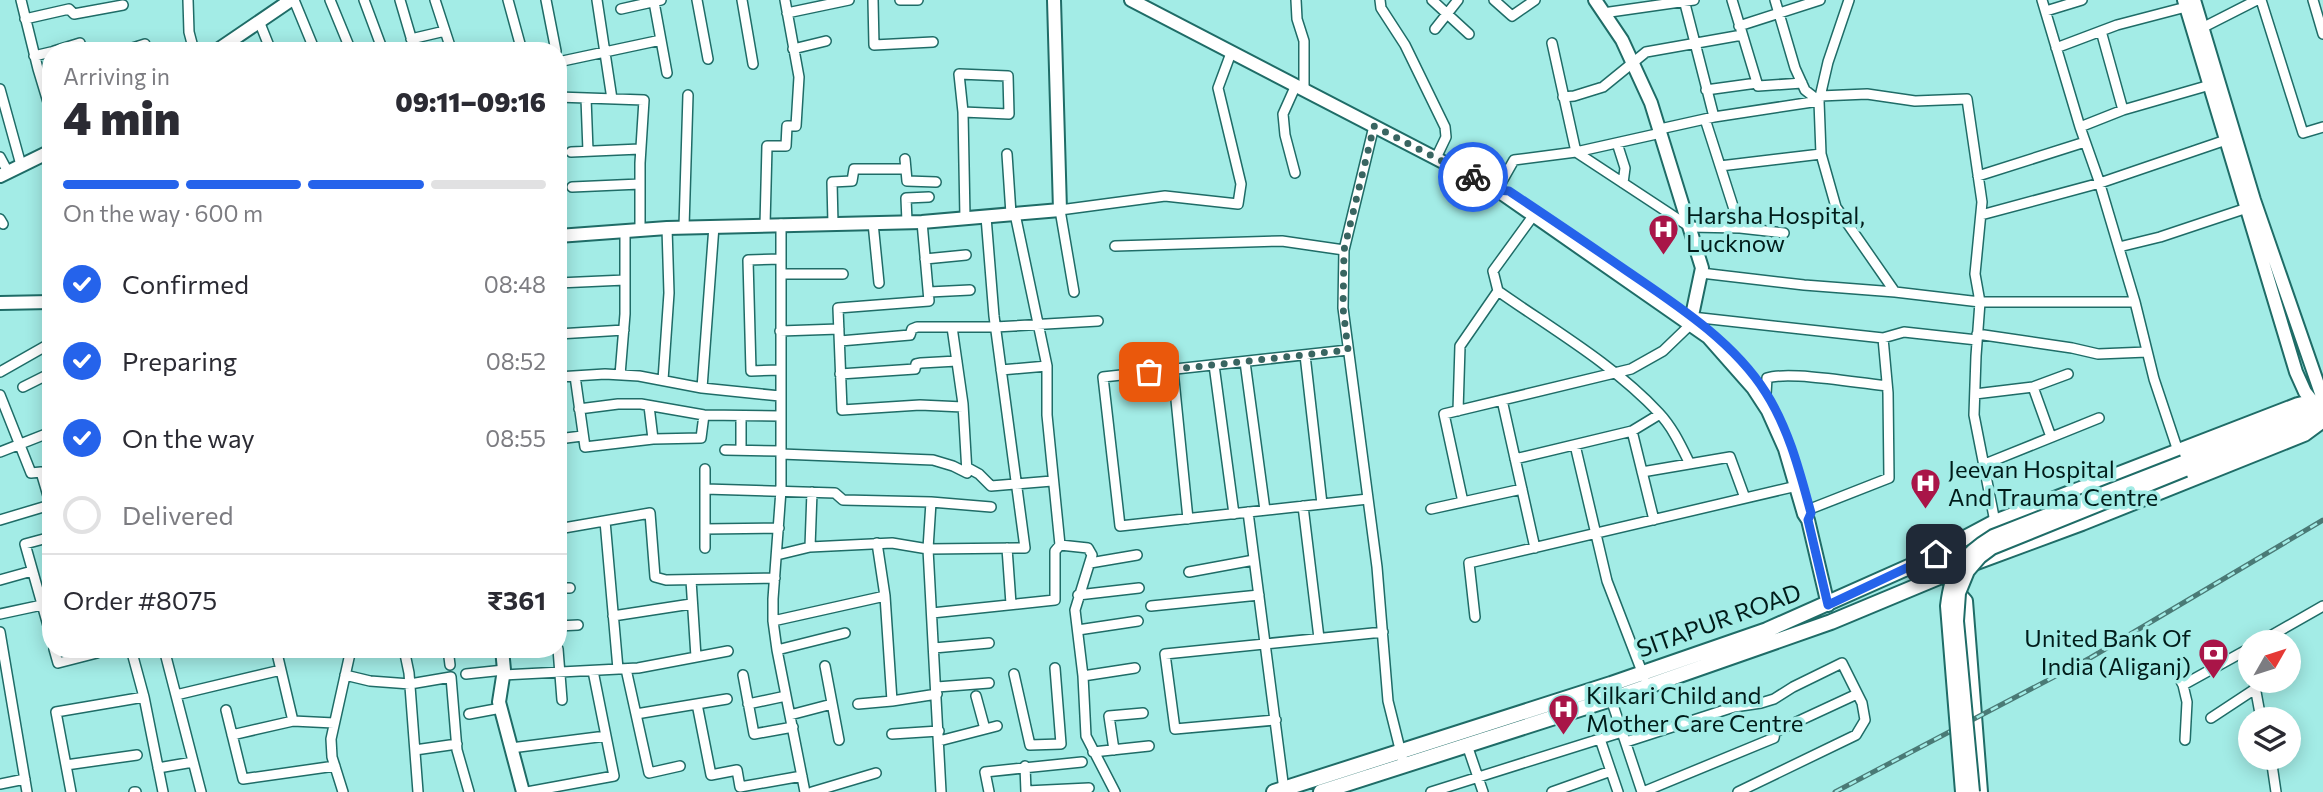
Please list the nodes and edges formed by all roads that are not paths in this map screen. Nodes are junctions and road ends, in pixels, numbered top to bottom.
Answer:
1 (21, 0) edge
2 (188, 0) edge
3 (293, 0) edge
4 (330, 0) edge
5 (364, 0) edge
6 (400, 0) edge
7 (435, 0) edge
8 (508, 0) edge
9 (546, 0) edge
10 (597, 0) edge
11 (697, 0) edge
12 (741, 0) edge
13 (785, 0) edge
14 (849, 0) edge
15 (873, 0) edge
16 (900, 0) edge
17 (918, 0) edge
18 (1055, 0) edge
19 (1131, 0) edge
20 (1296, 0) edge
21 (1380, 0) edge
22 (1432, 0) edge
23 (1458, 0) edge
24 (1494, 0) edge
25 (1535, 0) edge
26 (1595, 0) edge
27 (1732, 0) edge
28 (1775, 0) edge
29 (1849, 0) edge
30 (2042, 0) edge
31 (2082, 0) edge
32 (2259, 0) edge
33 (2313, 0) edge
34 (657, 1) edge
35 (1687, 1) edge
36 (1817, 1) edge
37 (2188, 2) edge
38 (1638, 4) edge
39 (123, 5) dead end
40 (275, 5) edge
41 (621, 9) dead end
42 (2046, 11) junction
43 (787, 13) junction
44 (1447, 13) junction
45 (1603, 13) junction
46 (1779, 14) junction
47 (26, 19) junction
48 (259, 21) junction
49 (1434, 29) dead end
50 (2198, 30) junction
51 (445, 31) junction
52 (1740, 31) junction
53 (2101, 31) junction
54 (1469, 34) dead end
55 (2323, 34) edge
56 (411, 39) junction
57 (661, 40) junction
58 (826, 41) dead end
59 (192, 42) edge
60 (230, 42) edge
61 (267, 42) edge
62 (311, 42) edge
63 (347, 42) edge
64 (380, 42) edge
65 (412, 42) edge
66 (449, 42) edge
67 (517, 42) edge
68 (554, 42) edge
69 (933, 42) dead end
70 (1552, 43) dead end
71 (1694, 45) junction
72 (2056, 48) junction
73 (793, 49) junction
74 (606, 52) junction
75 (1231, 53) junction
76 (42, 54) edge
77 (34, 56) junction
78 (708, 59) dead end
79 (567, 60) edge
80 (1633, 63) junction
81 (753, 64) dead end
82 (667, 73) dead end
83 (42, 77) edge
84 (1757, 83) junction
85 (1802, 83) junction
86 (2210, 85) junction
87 (1300, 87) junction
88 (0, 89) edge
89 (1706, 90) junction
90 (688, 95) dead end
91 (567, 97) edge
92 (1563, 97) junction
93 (586, 98) junction
94 (612, 99) junction
95 (1820, 99) junction
96 (2123, 110) junction
97 (963, 112) junction
98 (1709, 118) junction
99 (1374, 126) junction
100 (2080, 127) junction
101 (2323, 127) edge
102 (1660, 131) junction
103 (2226, 140) junction
104 (2085, 142) junction
105 (1617, 143) junction
106 (640, 149) junction
107 (571, 152) dead end
108 (589, 152) junction
109 (1576, 152) junction
110 (1821, 153) junction
111 (1007, 154) dead end
112 (42, 157) edge
113 (0, 158) edge
114 (1436, 158) junction
115 (21, 165) junction
116 (1720, 166) junction
117 (1295, 173) dead end
118 (4, 174) edge
119 (1978, 176) junction
120 (936, 182) dead end
121 (1623, 183) junction
122 (2100, 183) junction
123 (640, 184) junction
124 (572, 187) dead end
125 (1497, 190) junction
126 (929, 197) dead end
127 (2247, 208) junction
128 (1060, 210) junction
129 (1013, 214) junction
130 (1981, 215) junction
131 (986, 216) junction
132 (1533, 216) junction
133 (965, 218) junction
134 (907, 222) junction
135 (922, 222) junction
136 (873, 223) junction
137 (833, 224) junction
138 (765, 225) junction
139 (781, 225) junction
140 (714, 226) junction
141 (684, 227) junction
142 (1690, 227) junction
143 (667, 228) junction
144 (1740, 228) junction
145 (640, 229) junction
146 (625, 231) junction
147 (1784, 233) dead end
148 (567, 235) edge
149 (1115, 246) dead end
150 (2119, 247) junction
151 (1344, 250) junction
152 (966, 255) dead end
153 (780, 259) junction
154 (925, 259) junction
155 (1701, 273) junction
156 (780, 274) junction
157 (843, 274) dead end
158 (625, 280) junction
159 (567, 283) edge
160 (879, 283) dead end
161 (970, 290) dead end
162 (1498, 291) junction
163 (929, 292) junction
164 (1074, 292) dead end
165 (1895, 292) junction
166 (42, 302) edge
167 (1980, 302) junction
168 (2135, 302) junction
169 (0, 303) edge
170 (1098, 321) dead end
171 (1691, 321) junction
172 (1038, 323) junction
173 (952, 327) junction
174 (995, 327) junction
175 (839, 329) junction
176 (624, 330) junction
177 (780, 331) junction
178 (567, 333) edge
179 (1977, 337) junction
180 (1883, 338) junction
181 (840, 341) junction
182 (42, 348) edge
183 (1348, 350) junction
184 (2147, 352) junction
185 (1306, 355) junction
186 (957, 361) junction
187 (1245, 362) junction
188 (1214, 365) junction
189 (1047, 366) junction
190 (780, 370) junction
191 (1001, 370) junction
192 (1172, 370) junction
193 (0, 372) edge
194 (1615, 373) junction
195 (840, 374) junction
196 (2068, 374) dead end
197 (620, 375) junction
198 (567, 376) edge
199 (575, 376) junction
200 (42, 378) edge
201 (663, 380) junction
202 (1887, 386) junction
203 (23, 387) dead end
204 (2033, 387) junction
205 (702, 388) junction
206 (1766, 394) junction
207 (1975, 394) junction
208 (0, 395) edge
209 (780, 396) junction
210 (1502, 400) junction
211 (649, 405) junction
212 (963, 407) junction
213 (579, 409) junction
214 (1458, 411) junction
215 (2322, 412) edge
216 (1660, 414) junction
217 (704, 415) junction
218 (741, 416) junction
219 (780, 416) junction
220 (2099, 418) dead end
221 (1632, 431) junction
222 (42, 436) edge
223 (582, 436) junction
224 (2051, 437) junction
225 (567, 438) edge
226 (653, 439) junction
227 (21, 444) junction
228 (1575, 445) junction
229 (725, 450) dead end
230 (741, 450) junction
231 (0, 452) edge
232 (781, 452) junction
233 (1515, 460) junction
234 (2182, 461) junction
235 (1690, 464) junction
236 (1985, 464) junction
237 (968, 468) junction
238 (705, 469) dead end
239 (1642, 472) junction
240 (42, 475) edge
241 (1052, 481) junction
242 (1017, 484) junction
243 (1797, 486) junction
244 (705, 489) junction
245 (1522, 489) junction
246 (781, 490) junction
247 (812, 492) junction
248 (1745, 498) junction
249 (1368, 499) junction
250 (931, 502) junction
251 (1463, 502) junction
252 (1322, 504) junction
253 (1303, 506) junction
254 (991, 507) dead end
255 (42, 508) edge
256 (1431, 509) dead end
257 (1265, 510) junction
258 (1248, 512) junction
259 (1234, 514) junction
260 (1809, 514) junction
261 (1188, 519) junction
262 (0, 520) edge
263 (1654, 520) junction
264 (605, 521) junction
265 (1995, 523) junction
266 (567, 527) edge
267 (705, 528) junction
268 (779, 528) junction
269 (1594, 534) junction
270 (42, 539) edge
271 (877, 543) junction
272 (1060, 545) junction
273 (810, 547) junction
274 (705, 548) dead end
275 (1007, 548) junction
276 (1535, 548) junction
277 (928, 549) junction
278 (777, 555) junction
279 (1136, 555) dead end
280 (1254, 560) junction
281 (1090, 562) junction
282 (1920, 562) junction
283 (32, 571) junction
284 (1189, 572) dead end
285 (1942, 576) junction
286 (775, 578) junction
287 (0, 580) edge
288 (691, 580) junction
289 (1926, 583) junction
290 (1139, 588) dead end
291 (1078, 595) junction
292 (885, 596) junction
293 (1259, 596) junction
294 (691, 604) junction
295 (1012, 604) junction
296 (42, 605) joint
297 (1828, 605) junction
298 (1152, 606) dead end
299 (2323, 606) edge
300 (932, 613) junction
301 (0, 614) edge
302 (613, 616) junction
303 (1475, 617) dead end
304 (773, 621) junction
305 (1138, 621) dead end
306 (578, 625) dead end
307 (567, 626) edge
308 (1077, 630) junction
309 (2281, 630) edge
310 (0, 632) edge
311 (1383, 632) junction
312 (845, 633) dead end
313 (1319, 638) junction
314 (989, 643) dead end
315 (1265, 643) junction
316 (934, 648) junction
317 (777, 650) junction
318 (728, 651) dead end
319 (2238, 655) edge
320 (696, 657) junction
321 (57, 658) edge
322 (78, 658) edge
323 (133, 658) edge
324 (166, 658) edge
325 (278, 658) edge
326 (349, 658) edge
327 (406, 658) edge
328 (449, 658) edge
329 (502, 658) edge
330 (558, 658) edge
331 (3, 665) edge
332 (450, 665) dead end
333 (825, 666) dead end
334 (1055, 668) dead end
335 (1135, 668) dead end
336 (622, 669) junction
337 (281, 670) junction
338 (593, 671) junction
339 (503, 672) junction
340 (2176, 672) dead end
341 (559, 673) junction
342 (466, 674) dead end
343 (1014, 674) dead end
344 (743, 675) dead end
345 (345, 676) junction
346 (1083, 676) junction
347 (1645, 680) junction
348 (989, 683) dead end
349 (410, 684) junction
350 (2183, 685) junction
351 (937, 691) junction
352 (2244, 693) edge
353 (1857, 694) junction
354 (176, 695) junction
355 (786, 696) junction
356 (976, 696) dead end
357 (144, 697) junction
358 (1611, 698) junction
359 (727, 699) dead end
360 (562, 700) dead end
361 (892, 701) junction
362 (697, 704) junction
363 (748, 704) junction
364 (832, 704) junction
365 (858, 704) dead end
366 (501, 708) junction
367 (226, 710) dead end
368 (1143, 713) dead end
369 (470, 714) dead end
370 (636, 714) junction
371 (790, 715) junction
372 (2211, 718) dead end
373 (1276, 720) junction
374 (293, 722) junction
375 (334, 723) junction
376 (997, 726) dead end
377 (793, 727) junction
378 (985, 729) junction
379 (892, 734) dead end
380 (232, 735) junction
381 (606, 736) junction
382 (939, 736) junction
383 (1624, 737) junction
384 (1600, 739) junction
385 (839, 740) dead end
386 (2185, 740) dead end
387 (457, 744) junction
388 (1040, 745) junction
389 (1467, 745) junction
390 (1149, 746) dead end
391 (511, 748) junction
392 (415, 750) junction
393 (1114, 750) junction
394 (1093, 752) junction
395 (137, 755) dead end
396 (1402, 758) junction
397 (193, 762) junction
398 (1082, 762) dead end
399 (66, 765) junction
400 (1039, 765) junction
401 (335, 766) junction
402 (680, 766) dead end
403 (1026, 766) junction
404 (158, 768) junction
405 (2273, 770) edge
406 (1611, 771) junction
407 (876, 773) dead end
408 (802, 776) junction
409 (1478, 776) junction
410 (25, 779) junction
411 (0, 783) edge
412 (1089, 788) dead end
413 (1564, 790) edge
414 (1978, 790) edge
415 (1281, 791) edge
416 (1958, 791) edge
417 (27, 792) edge
418 (71, 792) edge
419 (163, 792) edge
420 (201, 792) edge
421 (343, 792) edge
422 (418, 792) edge
423 (469, 792) edge
424 (525, 792) edge
425 (805, 792) edge
426 (812, 792) edge
427 (941, 792) edge
428 (989, 792) edge
429 (1026, 792) edge
430 (1115, 792) edge
431 (1321, 792) edge
432 (1432, 792) edge
433 (1483, 792) edge
434 (1552, 792) edge
435 (1618, 792) edge
436 (1643, 792) edge
437 (1738, 792) edge
438 (2276, 792) edge

1 - 47 street
2 - 59 street
3 - 40 street
3 - 62 street
4 - 63 street
5 - 64 street
6 - 56 street
7 - 51 street
8 - 67 street
9 - 68 street
10 - 74 street
11 - 78 street
12 - 81 street
13 - 43 street
14 - 43 street
15 - 69 street
16 - 17 street
18 - 128 street
19 - 75 street
20 - 87 street
21 - 114 street
22 - 44 street
23 - 44 street
24 - 25 street
26 - 45 street
27 - 52 street
28 - 46 street
29 - 95 street
30 - 42 street
31 - 42 street
32 - 50 street
32 - 101 street
33 - 55 street
34 - 41 street
34 - 57 street
35 - 38 street
35 - 71 street
36 - 46 street
37 - 50 street
37 - 53 street
38 - 45 street
39 - 47 street
40 - 48 street
42 - 72 street
43 - 73 street
44 - 49 street
44 - 54 street
45 - 80 street
46 - 52 street
46 - 85 street
47 - 77 street
48 - 60 street
48 - 61 street
50 - 86 street
50 - 215 street
51 - 56 street
51 - 66 street
52 - 71 street
52 - 84 street
53 - 72 street
53 - 96 street
56 - 65 street
57 - 74 street
57 - 82 street
58 - 73 street
70 - 92 street
71 - 80 street
71 - 89 street
72 - 100 street
73 - 138 street
74 - 79 street
74 - 94 street
75 - 87 street
75 - 128 street
76 - 77 street
77 - 83 street
80 - 92 street
80 - 102 street
84 - 85 street
84 - 89 street
85 - 95 street
86 - 96 street
86 - 103 street
87 - 99 street
87 - 117 street
88 - 115 street
89 - 98 street
90 - 141 street
91 - 93 street
92 - 109 street
93 - 94 street
93 - 108 street
94 - 106 street
95 - 98 street
95 - 110 street
95 - 119 street
96 - 100 street
97 - 97 street
97 - 133 street
98 - 102 street
98 - 116 street
99 - 114 street
99 - 151 street
100 - 104 street
102 - 105 street
102 - 142 street
103 - 122 street
103 - 127 street
104 - 119 street
104 - 122 street
105 - 109 street
105 - 121 street
106 - 108 street
106 - 123 street
107 - 108 street
109 - 121 street
109 - 125 street
110 - 116 street
110 - 165 street
111 - 129 street
112 - 115 street
113 - 118 street
114 - 125 street
115 - 118 street
116 - 144 street
119 - 130 street
120 - 137 street
121 - 142 street
122 - 130 street
122 - 150 street
123 - 124 street
123 - 145 street
125 - 132 street
125 - 171 street
126 - 134 street
127 - 150 street
127 - 215 street
128 - 129 street
128 - 164 street
129 - 131 street
129 - 172 street
130 - 167 street
131 - 133 street
131 - 174 street
132 - 162 street
132 - 171 street
133 - 135 street
134 - 135 street
134 - 136 street
135 - 154 street
136 - 137 street
136 - 160 street
137 - 139 street
138 - 139 street
138 - 140 street
139 - 153 street
140 - 141 street
140 - 205 street
141 - 143 street
142 - 144 street
142 - 155 street
143 - 145 street
143 - 201 street
144 - 147 street
145 - 146 street
146 - 148 street
146 - 158 street
149 - 151 street
150 - 168 street
151 - 183 street
152 - 154 street
153 - 156 street
153 - 190 street
154 - 163 street
155 - 165 street
155 - 171 street
156 - 157 street
156 - 177 street
158 - 159 street
158 - 176 street
161 - 163 street
162 - 194 street
162 - 214 street
163 - 175 street
165 - 167 street
166 - 169 street
167 - 168 street
167 - 179 street
168 - 184 street
170 - 172 street
171 - 180 street
171 - 194 street
171 - 206 street
171 - 243 street
172 - 174 street
172 - 189 street
173 - 174 street
173 - 181 street
173 - 186 street
174 - 191 street
175 - 177 street
175 - 181 street
176 - 178 street
176 - 197 street
177 - 190 street
179 - 180 street
179 - 184 street
179 - 207 street
180 - 202 street
181 - 195 street
182 - 193 street
183 - 185 street
183 - 249 street
184 - 234 street
185 - 187 street
185 - 252 street
186 - 195 street
186 - 212 street
187 - 188 street
187 - 257 street
188 - 192 street
188 - 259 street
189 - 191 street
189 - 241 street
190 - 209 street
191 - 242 street
192 - 261 street
192 - 261 street
194 - 210 street
194 - 216 street
195 - 212 street
196 - 204 street
197 - 199 street
197 - 201 street
198 - 199 street
199 - 213 street
200 - 203 street
201 - 205 street
202 - 206 street
202 - 260 street
204 - 207 street
204 - 224 street
205 - 209 street
206 - 260 street
207 - 236 street
208 - 227 street
209 - 219 street
210 - 214 street
210 - 233 street
211 - 213 street
211 - 217 street
211 - 226 street
212 - 237 street
213 - 223 street
214 - 251 street
215 - 234 street
215 - 234 main road, SITAPUR ROAD
215 - 285 main road, SITAPUR ROAD
216 - 221 street
216 - 235 street
217 - 218 street
217 - 226 street
218 - 219 street
218 - 230 street
219 - 232 street
220 - 224 street
221 - 228 street
221 - 239 street
222 - 227 street
223 - 225 street
223 - 226 street
224 - 236 street
227 - 231 street
227 - 240 street
228 - 233 street
228 - 269 street
229 - 230 street
230 - 232 street
232 - 237 street
232 - 246 street
233 - 245 street
234 - 265 main road, SITAPUR ROAD
234 - 414 street, bridge
234 - 416 street, bridge
235 - 239 street
235 - 248 street
236 - 265 street
237 - 242 street
238 - 244 street
239 - 263 street
241 - 242 street
241 - 272 street
242 - 275 street
243 - 248 street
243 - 260 street
244 - 246 street
244 - 267 street
245 - 251 street
245 - 276 street
246 - 247 street
246 - 268 street
247 - 250 street
247 - 273 street
248 - 263 street
249 - 252 street
249 - 311 street
250 - 254 street
250 - 277 street
251 - 256 street
252 - 253 street
253 - 257 street
253 - 313 street
255 - 262 street
257 - 258 street
258 - 259 street
258 - 280 street
259 - 261 street
260 - 297 street
263 - 269 street
264 - 266 street
264 - 288 street
264 - 302 street
265 - 282 main road, SITAPUR ROAD
267 - 268 street
267 - 274 street
268 - 278 street
269 - 276 street
269 - 347 street
270 - 283 street
271 - 273 street
271 - 277 street
271 - 292 street
272 - 281 street
272 - 295 street
273 - 278 street
275 - 277 street
275 - 295 street
276 - 303 street
277 - 300 street
278 - 286 street
279 - 281 street
280 - 284 street
280 - 293 street
281 - 291 street
282 - 285 street
282 - 297 main road, SITAPUR ROAD
283 - 287 street
283 - 296 street
285 - 289 main road, SITAPUR ROAD
285 - 414 street
286 - 288 street
286 - 304 street
288 - 294 street
289 - 347 main road, SITAPUR ROAD
289 - 416 street
290 - 291 street
291 - 308 street
292 - 304 street
292 - 361 street
293 - 298 street
293 - 315 street
294 - 302 street
294 - 320 street
295 - 300 street
296 - 301 street
297 - 347 main road, SITAPUR ROAD
299 - 309 street
300 - 316 street
302 - 336 street
304 - 317 street
305 - 308 street
306 - 307 street
308 - 346 street
310 - 331 street
311 - 313 street
311 - 396 street
312 - 317 street
313 - 315 street
314 - 316 street
315 - 373 street
315 - 373 street
316 - 351 street
317 - 355 street
318 - 320 street
319 - 350 street
320 - 336 street
321 - 322 street
323 - 357 street
324 - 354 street
325 - 337 street
326 - 345 street
327 - 349 street
328 - 332 street
329 - 339 street
330 - 341 street
331 - 410 street
333 - 364 street
334 - 388 street
335 - 346 street
336 - 338 street
336 - 370 street
337 - 354 street
337 - 374 street
338 - 341 street
338 - 381 street
339 - 341 street
339 - 342 street
339 - 366 street
340 - 350 street
341 - 360 street
343 - 388 street
344 - 363 street
345 - 349 street
345 - 375 street
346 - 394 street
347 - 358 main road, SITAPUR ROAD
347 - 396 main road, SITAPUR ROAD
348 - 351 street
349 - 387 street
349 - 392 street
350 - 386 street
351 - 361 street
351 - 382 street
352 - 372 street
353 - 383 street
353 - 436 street
353 - 437 street
354 - 397 street
355 - 363 street
355 - 371 street
356 - 378 street
357 - 399 street
357 - 404 street
358 - 383 street
358 - 389 main road, SITAPUR ROAD
359 - 362 street
361 - 365 street
362 - 370 street
362 - 408 street
363 - 377 street
364 - 371 street
364 - 385 street
366 - 369 street
366 - 391 street
367 - 380 street
368 - 393 street
370 - 402 street
371 - 377 street
373 - 415 street
374 - 375 street
374 - 380 street
375 - 401 street
376 - 378 street
377 - 408 street
378 - 382 street
379 - 382 street
380 - 401 street
381 - 391 street
381 - 424 street
382 - 427 street
383 - 384 street
383 - 436 street
384 - 406 street
384 - 409 street
387 - 392 street
387 - 423 street
388 - 400 street
389 - 396 main road, SITAPUR ROAD
389 - 409 street
390 - 393 street
391 - 424 street
392 - 422 street
393 - 394 street
394 - 430 street
395 - 399 street
396 - 415 main road, SITAPUR ROAD
396 - 431 main road, SITAPUR ROAD
397 - 404 street
397 - 420 street
398 - 400 street
399 - 418 street
400 - 403 street
401 - 421 street
403 - 428 street
403 - 429 street
404 - 419 street
405 - 438 street
406 - 413 street
406 - 435 street
407 - 426 street
408 - 425 street
409 - 432 street
409 - 433 street
410 - 411 street
410 - 417 street
412 - 429 street
413 - 434 street
414 - 416 street

